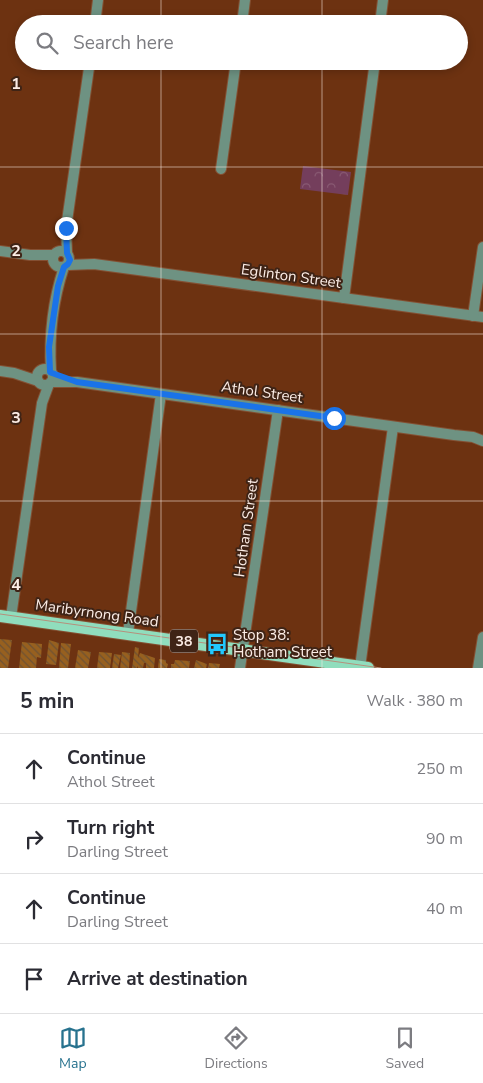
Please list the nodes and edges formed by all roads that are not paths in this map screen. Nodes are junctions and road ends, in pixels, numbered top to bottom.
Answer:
1 (98, 0) edge
2 (245, 0) edge
3 (383, 0) edge
4 (96, 15) edge
5 (243, 15) edge
6 (381, 15) edge
7 (89, 70) edge
8 (235, 70) edge
9 (374, 70) edge
10 (221, 169) dead end
11 (483, 247) edge
12 (0, 251) edge
13 (61, 260) junction
14 (344, 298) junction
15 (478, 316) edge
16 (0, 371) edge
17 (45, 377) junction
18 (162, 394) junction
19 (278, 410) junction
20 (394, 426) junction
21 (478, 436) edge
22 (483, 441) edge
23 (6, 616) edge
24 (128, 634) junction
25 (483, 637) edge
26 (243, 650) junction
27 (364, 667) edge
28 (240, 668) edge
29 (478, 668) edge

1 - 4 street
2 - 5 street
3 - 6 street
7 - 13 street
8 - 10 street
9 - 14 street
11 - 15 street
12 - 13 street, Eglinton Street
13 - 14 street, Eglinton Street
13 - 17 street
14 - 15 street, Eglinton Street
16 - 17 street, Athol Street
17 - 18 street, Athol Street
17 - 23 street
18 - 19 street, Athol Street
18 - 24 street
19 - 20 street, Athol Street
19 - 26 street, Hotham Street
20 - 21 street, Athol Street
20 - 27 street
21 - 22 street, Athol Street
23 - 24 main road, Maribyrnong Road / 38
24 - 26 main road, Maribyrnong Road / 38
25 - 29 street
26 - 27 main road, Maribyrnong Road / 38
26 - 28 street, Hotham Street

